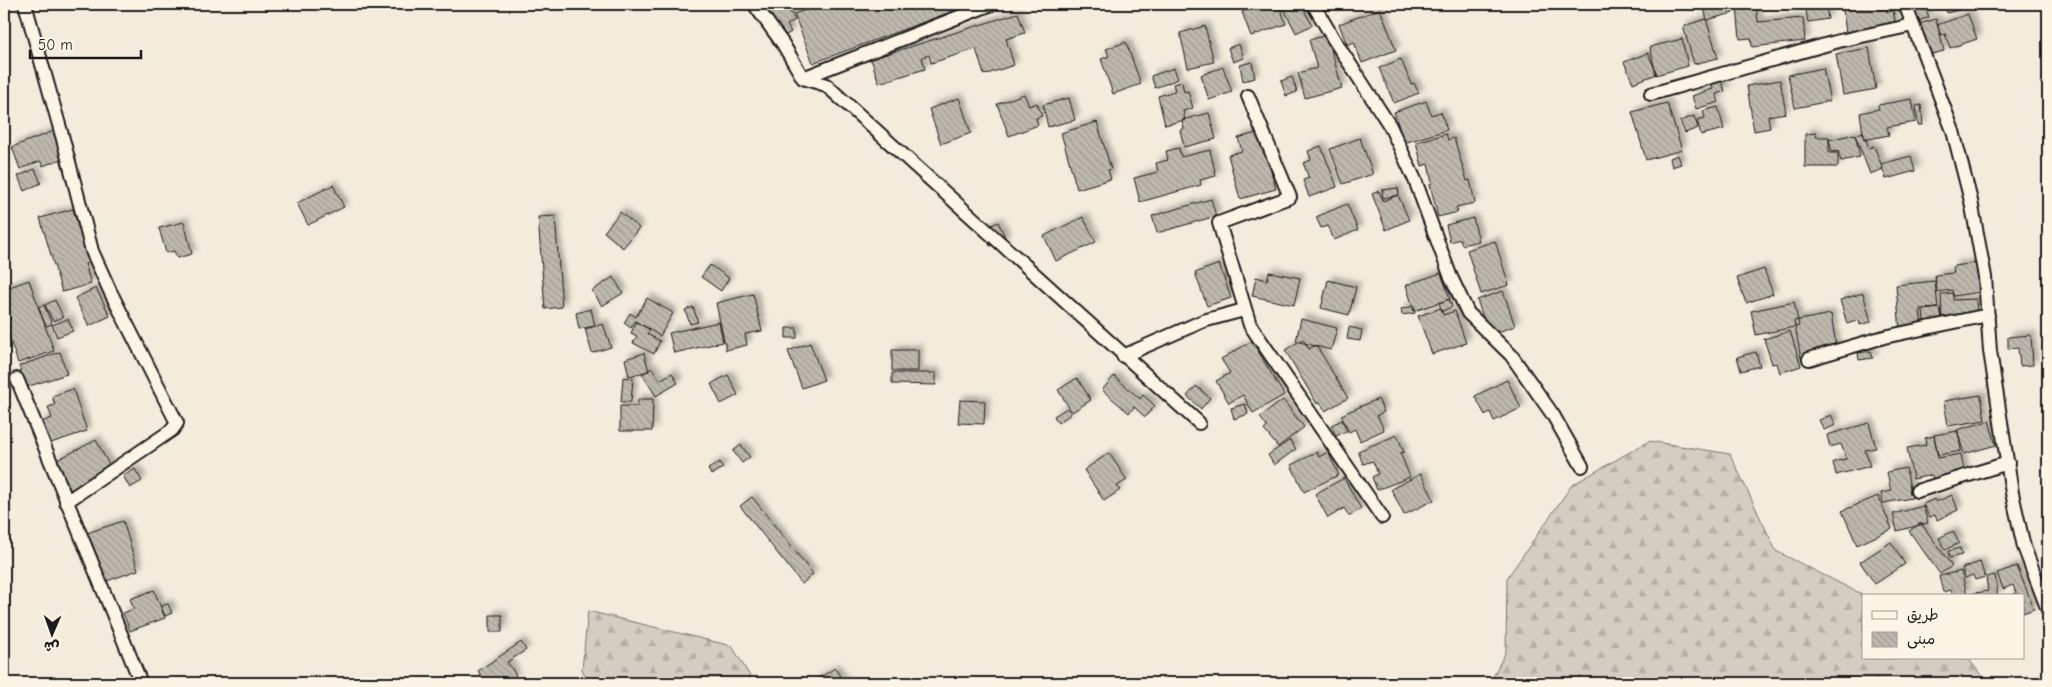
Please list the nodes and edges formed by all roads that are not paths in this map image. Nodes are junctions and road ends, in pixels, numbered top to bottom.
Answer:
1 (25, 4) edge
2 (754, 4) edge
3 (992, 4) edge
4 (1313, 4) edge
5 (1905, 4) edge
6 (1913, 25) junction
7 (803, 78) junction
8 (1651, 94) dead end
9 (1248, 96) dead end
10 (1244, 310) junction
11 (1988, 316) junction
12 (1123, 356) junction
13 (1809, 359) dead end
14 (17, 380) dead end
15 (1199, 423) dead end
16 (2008, 463) junction
17 (1582, 466) dead end
18 (1917, 491) dead end
19 (66, 502) junction
20 (1382, 517) dead end
21 (2048, 610) edge
22 (141, 683) edge

1 - 19 street
2 - 7 street
3 - 7 street
4 - 17 street
5 - 6 street
6 - 8 street
6 - 11 street
7 - 12 street
9 - 10 street
10 - 12 street
10 - 20 street
11 - 13 street
11 - 16 street
12 - 15 street
14 - 19 street
16 - 18 street
16 - 21 street
19 - 22 street

